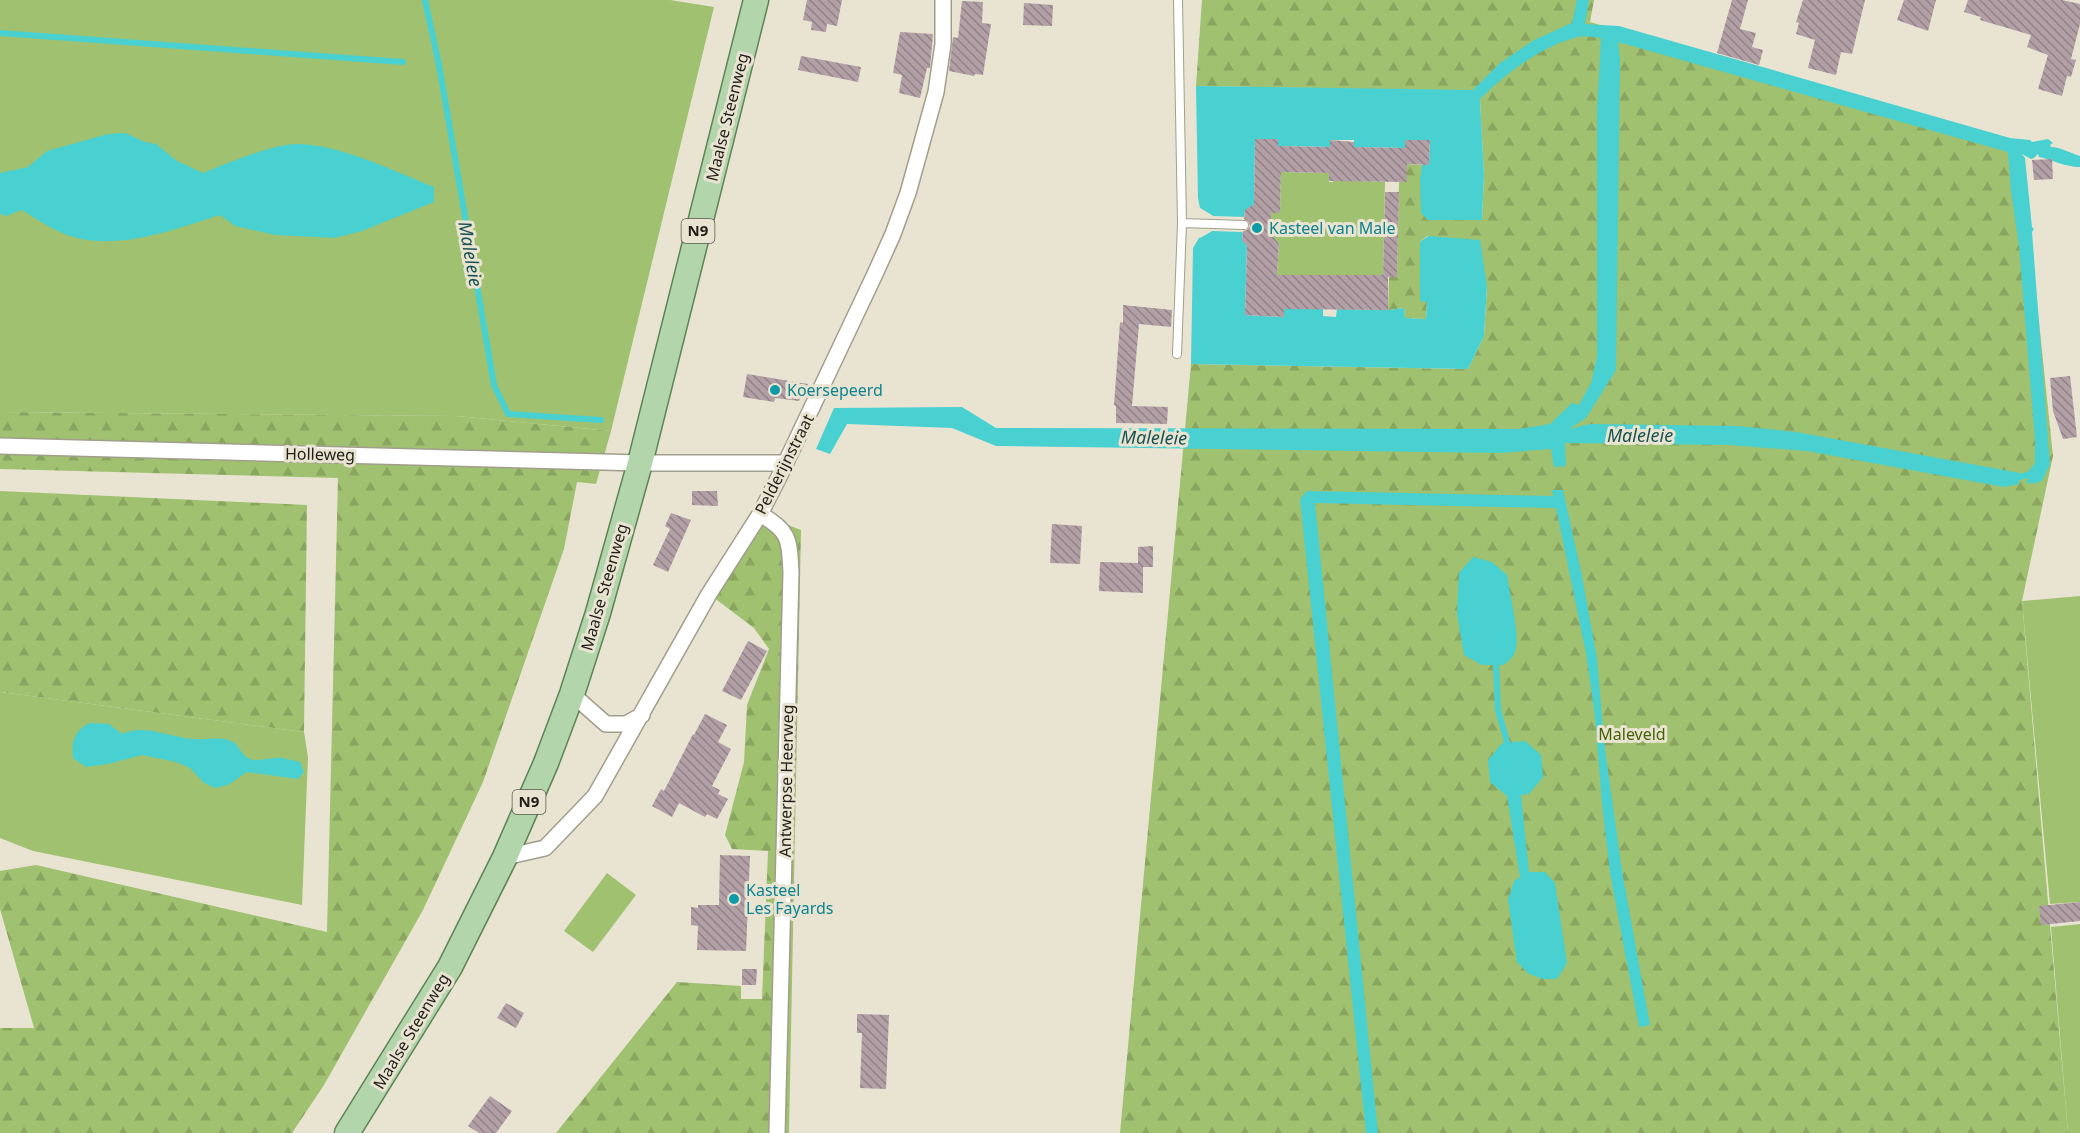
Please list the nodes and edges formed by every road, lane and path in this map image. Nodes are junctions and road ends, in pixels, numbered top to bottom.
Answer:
1 (756, 0) edge
2 (943, 0) edge
3 (1178, 0) edge
4 (1182, 223) junction
5 (1244, 225) dead end
6 (1177, 354) dead end
7 (0, 446) edge
8 (640, 463) junction
9 (786, 463) junction
10 (760, 514) junction
11 (572, 694) junction
12 (642, 715) junction
13 (505, 857) junction
14 (348, 1133) edge
15 (777, 1133) edge

1 - 8 main road, Maalse Steenweg / N9
2 - 9 street, Pelderijnstraat
3 - 4 lane
4 - 5 lane
4 - 6 lane
7 - 8 street, Holleweg
8 - 9 street, Holleweg
8 - 11 main road, Maalse Steenweg / N9
9 - 10 street, Pelderijnstraat
10 - 12 street, Pelderijnstraat
10 - 15 street, Antwerpse Heerweg
11 - 12 street
11 - 13 main road, Maalse Steenweg / N9
12 - 13 street, Pelderijnstraat
13 - 14 main road, Maalse Steenweg / N9

